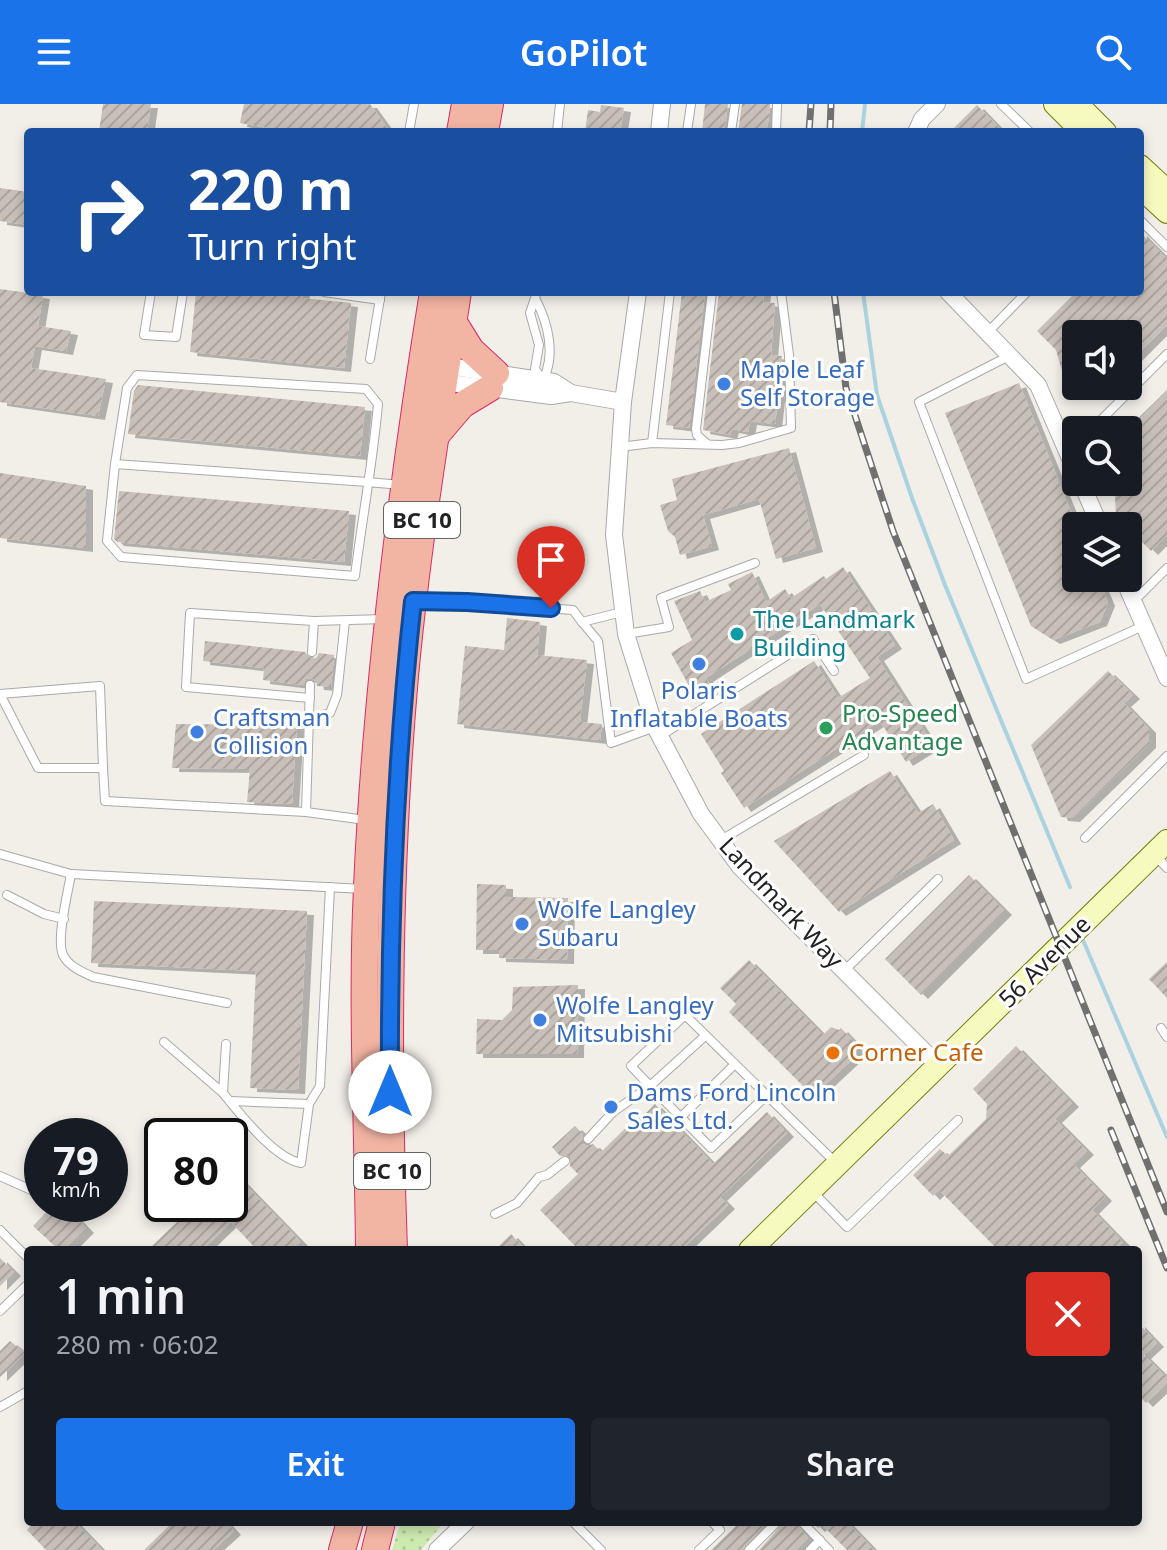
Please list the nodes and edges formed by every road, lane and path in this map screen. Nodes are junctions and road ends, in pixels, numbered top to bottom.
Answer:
1 (414, 104) edge
2 (560, 104) edge
3 (662, 104) edge
4 (691, 104) edge
5 (735, 104) edge
6 (777, 104) edge
7 (937, 104) edge
8 (1001, 104) edge
9 (1055, 104) edge
10 (1077, 104) edge
11 (484, 110) edge
12 (410, 128) edge
13 (464, 128) edge
14 (557, 128) edge
15 (659, 128) edge
16 (688, 128) edge
17 (732, 128) edge
18 (776, 128) edge
19 (918, 128) edge
20 (1026, 128) edge
21 (1079, 128) edge
22 (1101, 128) edge
23 (1144, 170) edge
24 (1144, 191) edge
25 (1167, 191) edge
26 (1167, 212) edge
27 (1144, 224) edge
28 (1167, 247) edge
29 (150, 296) edge
30 (182, 296) edge
31 (380, 296) edge
32 (433, 296) edge
33 (457, 296) edge
34 (536, 296) edge
35 (637, 296) edge
36 (670, 296) edge
37 (712, 296) edge
38 (782, 296) edge
39 (952, 296) edge
40 (1023, 296) edge
41 (453, 321) junction
42 (987, 334) junction
43 (1167, 354) edge
44 (1009, 356) junction
45 (370, 359) dead end
46 (432, 372) junction
47 (543, 380) junction
48 (493, 381) junction
49 (571, 393) junction
50 (623, 402) junction
51 (1105, 416) edge
52 (1062, 430) edge
53 (433, 439) junction
54 (652, 443) junction
55 (707, 444) junction
56 (620, 447) junction
57 (115, 464) junction
58 (367, 482) junction
59 (403, 485) junction
60 (755, 563) dead end
61 (1167, 568) edge
62 (1129, 592) edge
63 (413, 601) junction
64 (1133, 601) junction
65 (622, 612) junction
66 (387, 619) junction
67 (314, 621) junction
68 (345, 621) junction
69 (582, 622) junction
70 (1144, 625) junction
71 (626, 634) junction
72 (312, 652) dead end
73 (834, 671) dead end
74 (1167, 678) edge
75 (310, 685) dead end
76 (0, 694) edge
77 (310, 698) junction
78 (309, 719) junction
79 (658, 731) junction
80 (864, 755) dead end
81 (1167, 756) edge
82 (103, 768) junction
83 (306, 812) junction
84 (370, 821) junction
85 (1085, 838) dead end
86 (721, 840) junction
87 (0, 854) edge
88 (1163, 854) edge
89 (71, 874) junction
90 (938, 879) dead end
91 (330, 887) junction
92 (367, 889) junction
93 (7, 895) dead end
94 (64, 919) junction
95 (844, 971) junction
96 (227, 1003) dead end
97 (1161, 1028) dead end
98 (705, 1036) junction
99 (1167, 1037) edge
100 (164, 1042) dead end
101 (226, 1044) dead end
102 (734, 1065) junction
103 (939, 1066) junction
104 (650, 1086) junction
105 (766, 1096) junction
106 (226, 1097) junction
107 (309, 1104) junction
108 (681, 1117) junction
109 (958, 1120) dead end
110 (588, 1139) dead end
111 (565, 1161) dead end
112 (837, 1165) junction
113 (0, 1176) edge
114 (24, 1187) edge
115 (812, 1191) junction
116 (495, 1214) dead end
117 (0, 1230) edge
118 (369, 1246) edge
119 (394, 1246) edge
120 (754, 1246) edge
121 (24, 1254) edge
122 (24, 1288) edge
123 (0, 1311) edge
124 (24, 1393) edge
125 (0, 1407) edge
126 (349, 1526) edge
127 (381, 1526) edge
128 (577, 1526) edge
129 (716, 1526) edge
130 (773, 1526) edge
131 (806, 1526) edge
132 (455, 1529) edge
133 (820, 1540) junction
134 (342, 1550) edge
135 (375, 1550) edge
136 (437, 1550) edge
137 (601, 1550) edge
138 (699, 1550) edge
139 (749, 1550) edge
140 (810, 1550) edge
141 (829, 1550) edge

1 - 12 lane
2 - 14 lane
3 - 15 street
4 - 16 lane
5 - 17 lane
6 - 18 lane
7 - 19 street
8 - 20 lane
9 - 21 main road
10 - 22 main road
11 - 13 highway
23 - 25 main road
24 - 26 main road
27 - 28 lane
29 - 30 lane
31 - 45 lane
32 - 46 highway, BC 10
33 - 41 highway, BC 10
34 - 47 lane
35 - 50 street, Landmark Way
36 - 54 lane
37 - 55 lane
38 - 55 lane
39 - 42 street
40 - 42 lane
41 - 46 highway, BC 10
41 - 48 highway
42 - 44 street
43 - 51 lane
44 - 52 street
44 - 70 lane
46 - 48 street
46 - 53 highway, BC 10
46 - 59 highway, BC 10
47 - 48 street
47 - 49 street
48 - 49 street
48 - 53 highway
49 - 50 street
50 - 56 street, Landmark Way
53 - 63 highway, BC 10
54 - 55 lane
54 - 56 lane
56 - 65 street, Landmark Way
57 - 58 lane
57 - 58 lane
57 - 58 lane
58 - 59 lane
59 - 66 highway, BC 10
60 - 71 lane
61 - 64 lane
62 - 64 street
63 - 69 lane
63 - 119 highway, BC 10
64 - 70 street
65 - 69 lane
65 - 71 street, Landmark Way
66 - 68 lane
66 - 84 highway, BC 10
67 - 68 lane
67 - 72 lane
67 - 77 lane
68 - 78 lane
69 - 79 lane
70 - 74 street
71 - 79 street, Landmark Way
73 - 79 lane
75 - 77 lane
76 - 82 lane
76 - 82 lane
77 - 78 lane
78 - 83 lane
79 - 86 street, Landmark Way
80 - 86 lane
81 - 85 lane
82 - 83 lane
83 - 84 lane
84 - 92 highway, BC 10
86 - 95 street, Landmark Way
87 - 89 lane
88 - 103 main road, 56 Avenue
89 - 91 lane
89 - 94 lane
90 - 95 lane
91 - 92 lane
91 - 107 lane
92 - 118 highway, BC 10
93 - 94 lane
94 - 96 lane
95 - 103 street, Landmark Way
97 - 99 lane
98 - 102 lane
98 - 104 lane
98 - 104 lane
100 - 106 lane
101 - 106 lane
102 - 105 lane
102 - 108 lane
103 - 112 main road, 56 Avenue
104 - 108 lane
104 - 110 lane
105 - 108 lane
105 - 112 lane
106 - 107 lane
106 - 107 lane
109 - 115 lane
111 - 116 lane
112 - 115 main road, 56 Avenue
113 - 114 lane
115 - 120 main road, 56 Avenue
117 - 121 lane
122 - 123 lane
124 - 125 lane
126 - 134 highway
127 - 135 highway
128 - 137 lane
129 - 138 lane
130 - 139 lane
131 - 133 lane
132 - 136 street
133 - 140 lane
133 - 141 lane

